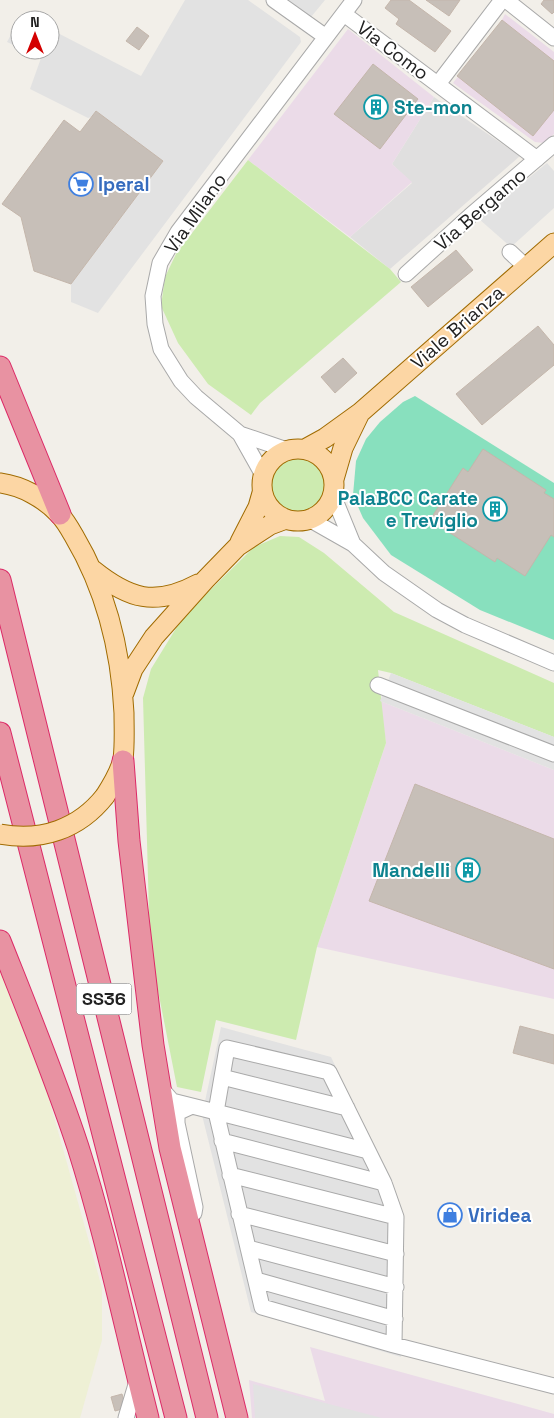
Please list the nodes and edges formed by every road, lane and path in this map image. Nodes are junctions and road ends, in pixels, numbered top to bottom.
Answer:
1 (274, 0) edge
2 (354, 0) edge
3 (502, 0) edge
4 (506, 0) edge
5 (344, 14) junction
6 (326, 38) junction
7 (554, 38) edge
8 (438, 84) junction
9 (554, 144) edge
10 (537, 159) junction
11 (554, 243) edge
12 (510, 252) dead end
13 (526, 267) junction
14 (406, 274) dead end
15 (0, 367) edge
16 (361, 412) junction
17 (240, 434) junction
18 (296, 449) junction
19 (5, 484) edge
20 (263, 484) junction
21 (334, 487) junction
22 (60, 514) junction
23 (286, 519) junction
24 (309, 519) junction
25 (353, 544) junction
26 (238, 546) junction
27 (91, 569) junction
28 (0, 580) edge
29 (205, 580) junction
30 (554, 663) edge
31 (378, 686) dead end
32 (123, 696) junction
33 (0, 733) edge
34 (554, 754) edge
35 (122, 761) junction
36 (0, 834) edge
37 (0, 941) edge
38 (222, 1077) junction
39 (160, 1086) junction
40 (190, 1107) junction
41 (347, 1108) junction
42 (216, 1112) junction
43 (222, 1141) junction
44 (368, 1151) junction
45 (230, 1175) junction
46 (384, 1183) junction
47 (239, 1214) junction
48 (396, 1217) junction
49 (191, 1234) junction
50 (248, 1248) junction
51 (396, 1254) junction
52 (256, 1280) junction
53 (396, 1287) junction
54 (395, 1319) junction
55 (394, 1345) junction
56 (138, 1378) junction
57 (554, 1386) edge
58 (126, 1418) edge
59 (148, 1418) edge
60 (176, 1418) edge
61 (207, 1418) edge
62 (237, 1418) edge

1 - 6 street
2 - 5 street, Via Milano
3 - 8 street
4 - 7 street
5 - 6 street, Via Milano
5 - 8 street, Via Como
6 - 17 street, Via Milano
8 - 10 street, Via Como
9 - 10 street, Via Bergamo
10 - 14 street, Via Bergamo
11 - 13 main road, Viale Brianza
12 - 13 street
13 - 16 main road, Viale Brianza
15 - 22 highway
16 - 18 main road, Viale Brianza
16 - 21 main road, Viale Brianza
17 - 18 street, Via Milano
17 - 20 street, Via Milano
18 - 20 main road
18 - 21 main road
19 - 22 main road
20 - 23 main road
20 - 26 main road
21 - 24 main road
21 - 25 street
22 - 27 main road
23 - 24 main road
23 - 26 main road
24 - 25 street
25 - 30 street
26 - 29 main road
27 - 29 main road
27 - 32 main road
28 - 61 highway, SS36
29 - 32 main road
31 - 34 street
32 - 35 main road
33 - 60 highway, SS36
35 - 36 main road, bridge
35 - 39 highway
37 - 56 highway
38 - 41 street
38 - 41 street
38 - 42 street
39 - 40 street
39 - 49 highway
40 - 42 street
40 - 49 street
41 - 44 street
42 - 43 street
42 - 44 street
43 - 45 street
43 - 46 street
44 - 46 street
45 - 47 street
45 - 48 street
46 - 48 street
47 - 50 street
47 - 51 street
48 - 51 street
49 - 62 highway
50 - 52 street
50 - 53 street
51 - 53 street
52 - 54 street
52 - 55 street
53 - 54 street
54 - 55 street
55 - 57 street
56 - 58 street
56 - 59 highway

